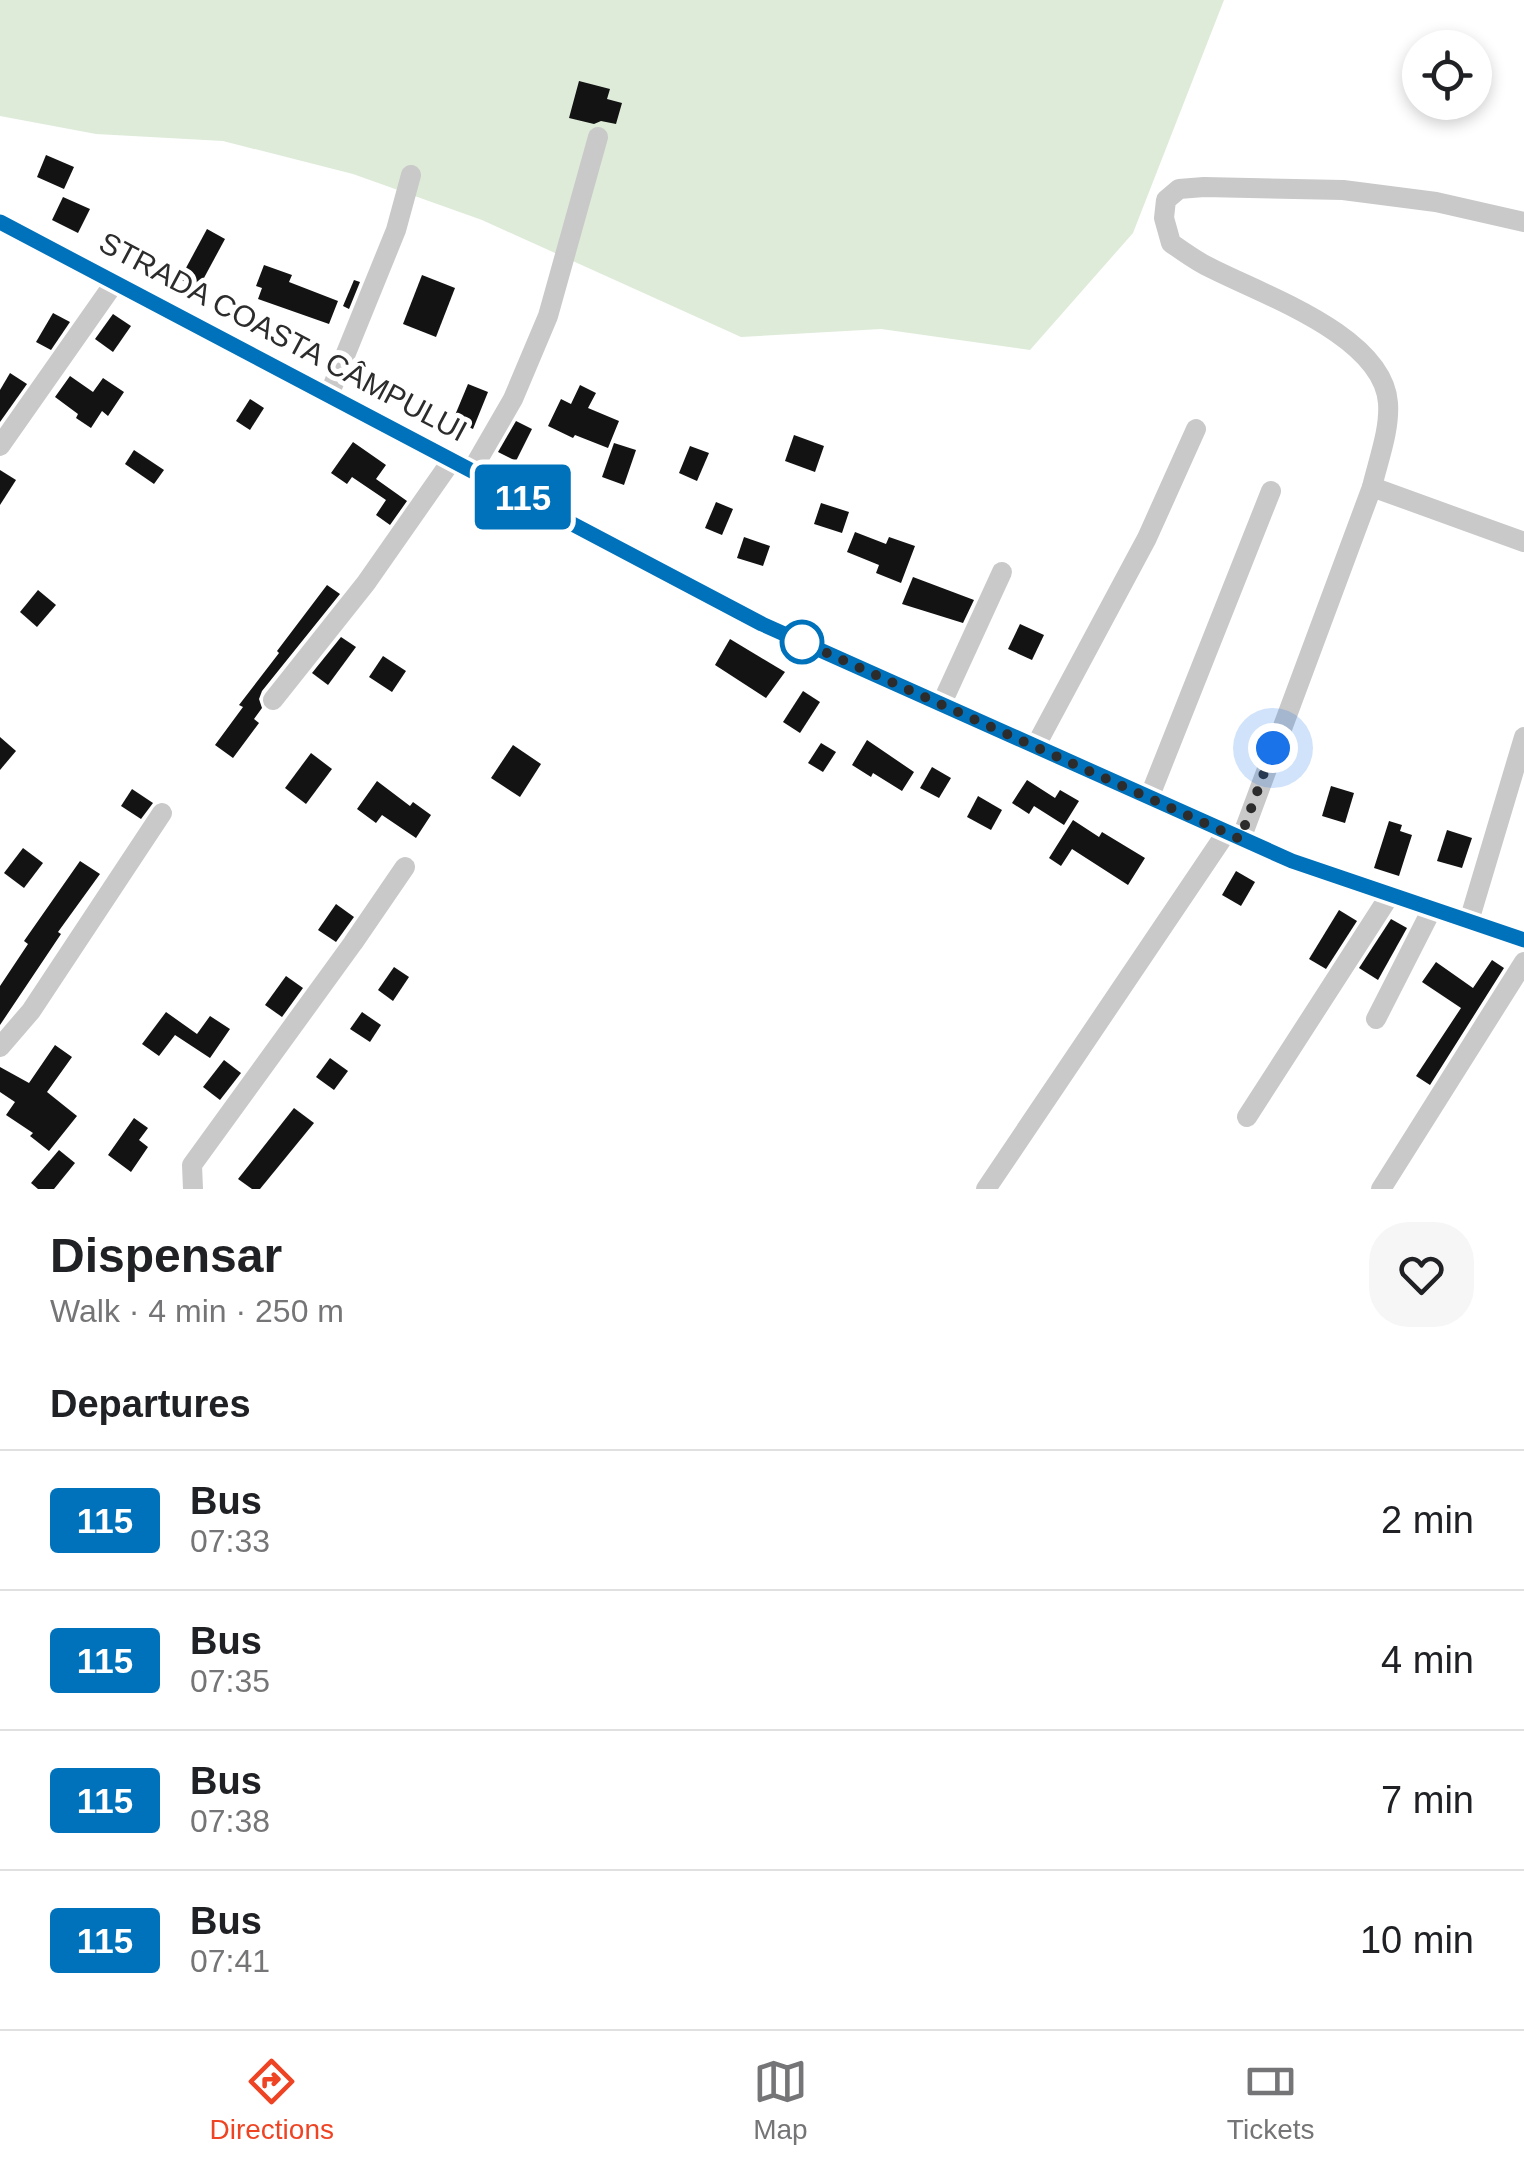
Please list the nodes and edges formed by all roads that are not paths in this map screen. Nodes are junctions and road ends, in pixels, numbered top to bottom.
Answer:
1 (598, 137) dead end
2 (411, 175) dead end
3 (0, 222) edge
4 (1524, 222) edge
5 (115, 282) junction
6 (330, 395) junction
7 (1196, 429) dead end
8 (0, 446) edge
9 (452, 460) junction
10 (472, 470) junction
11 (1372, 486) junction
12 (1272, 491) dead end
13 (1524, 542) edge
14 (1002, 572) dead end
15 (273, 700) dead end
16 (941, 705) junction
17 (1524, 738) edge
18 (1035, 747) junction
19 (1149, 798) junction
20 (162, 813) dead end
21 (1233, 836) junction
22 (404, 866) dead end
23 (1390, 895) junction
24 (1432, 908) junction
25 (1469, 921) junction
26 (1524, 940) edge
27 (1524, 962) edge
28 (1376, 1018) dead end
29 (0, 1046) edge
30 (1247, 1117) dead end
31 (192, 1189) edge
32 (986, 1189) edge
33 (1381, 1189) edge

1 - 10 street
2 - 6 street
3 - 5 street, STRADA COASTA CÂMPULUI
4 - 11 street
5 - 6 street, STRADA COASTA CÂMPULUI
5 - 8 street
6 - 9 street, STRADA COASTA CÂMPULUI
7 - 18 street
9 - 10 street, STRADA COASTA CÂMPULUI
9 - 15 street
10 - 16 street, STRADA COASTA CÂMPULUI
11 - 13 street
11 - 21 street
12 - 19 street
14 - 16 street
16 - 18 street, STRADA COASTA CÂMPULUI
17 - 25 street
18 - 19 street, STRADA COASTA CÂMPULUI
19 - 21 street, STRADA COASTA CÂMPULUI
20 - 29 street
21 - 23 street, STRADA COASTA CÂMPULUI
21 - 32 street
22 - 31 street
23 - 24 street, STRADA COASTA CÂMPULUI
23 - 30 street
24 - 25 street, STRADA COASTA CÂMPULUI
24 - 28 street
25 - 26 street, STRADA COASTA CÂMPULUI
27 - 33 street

